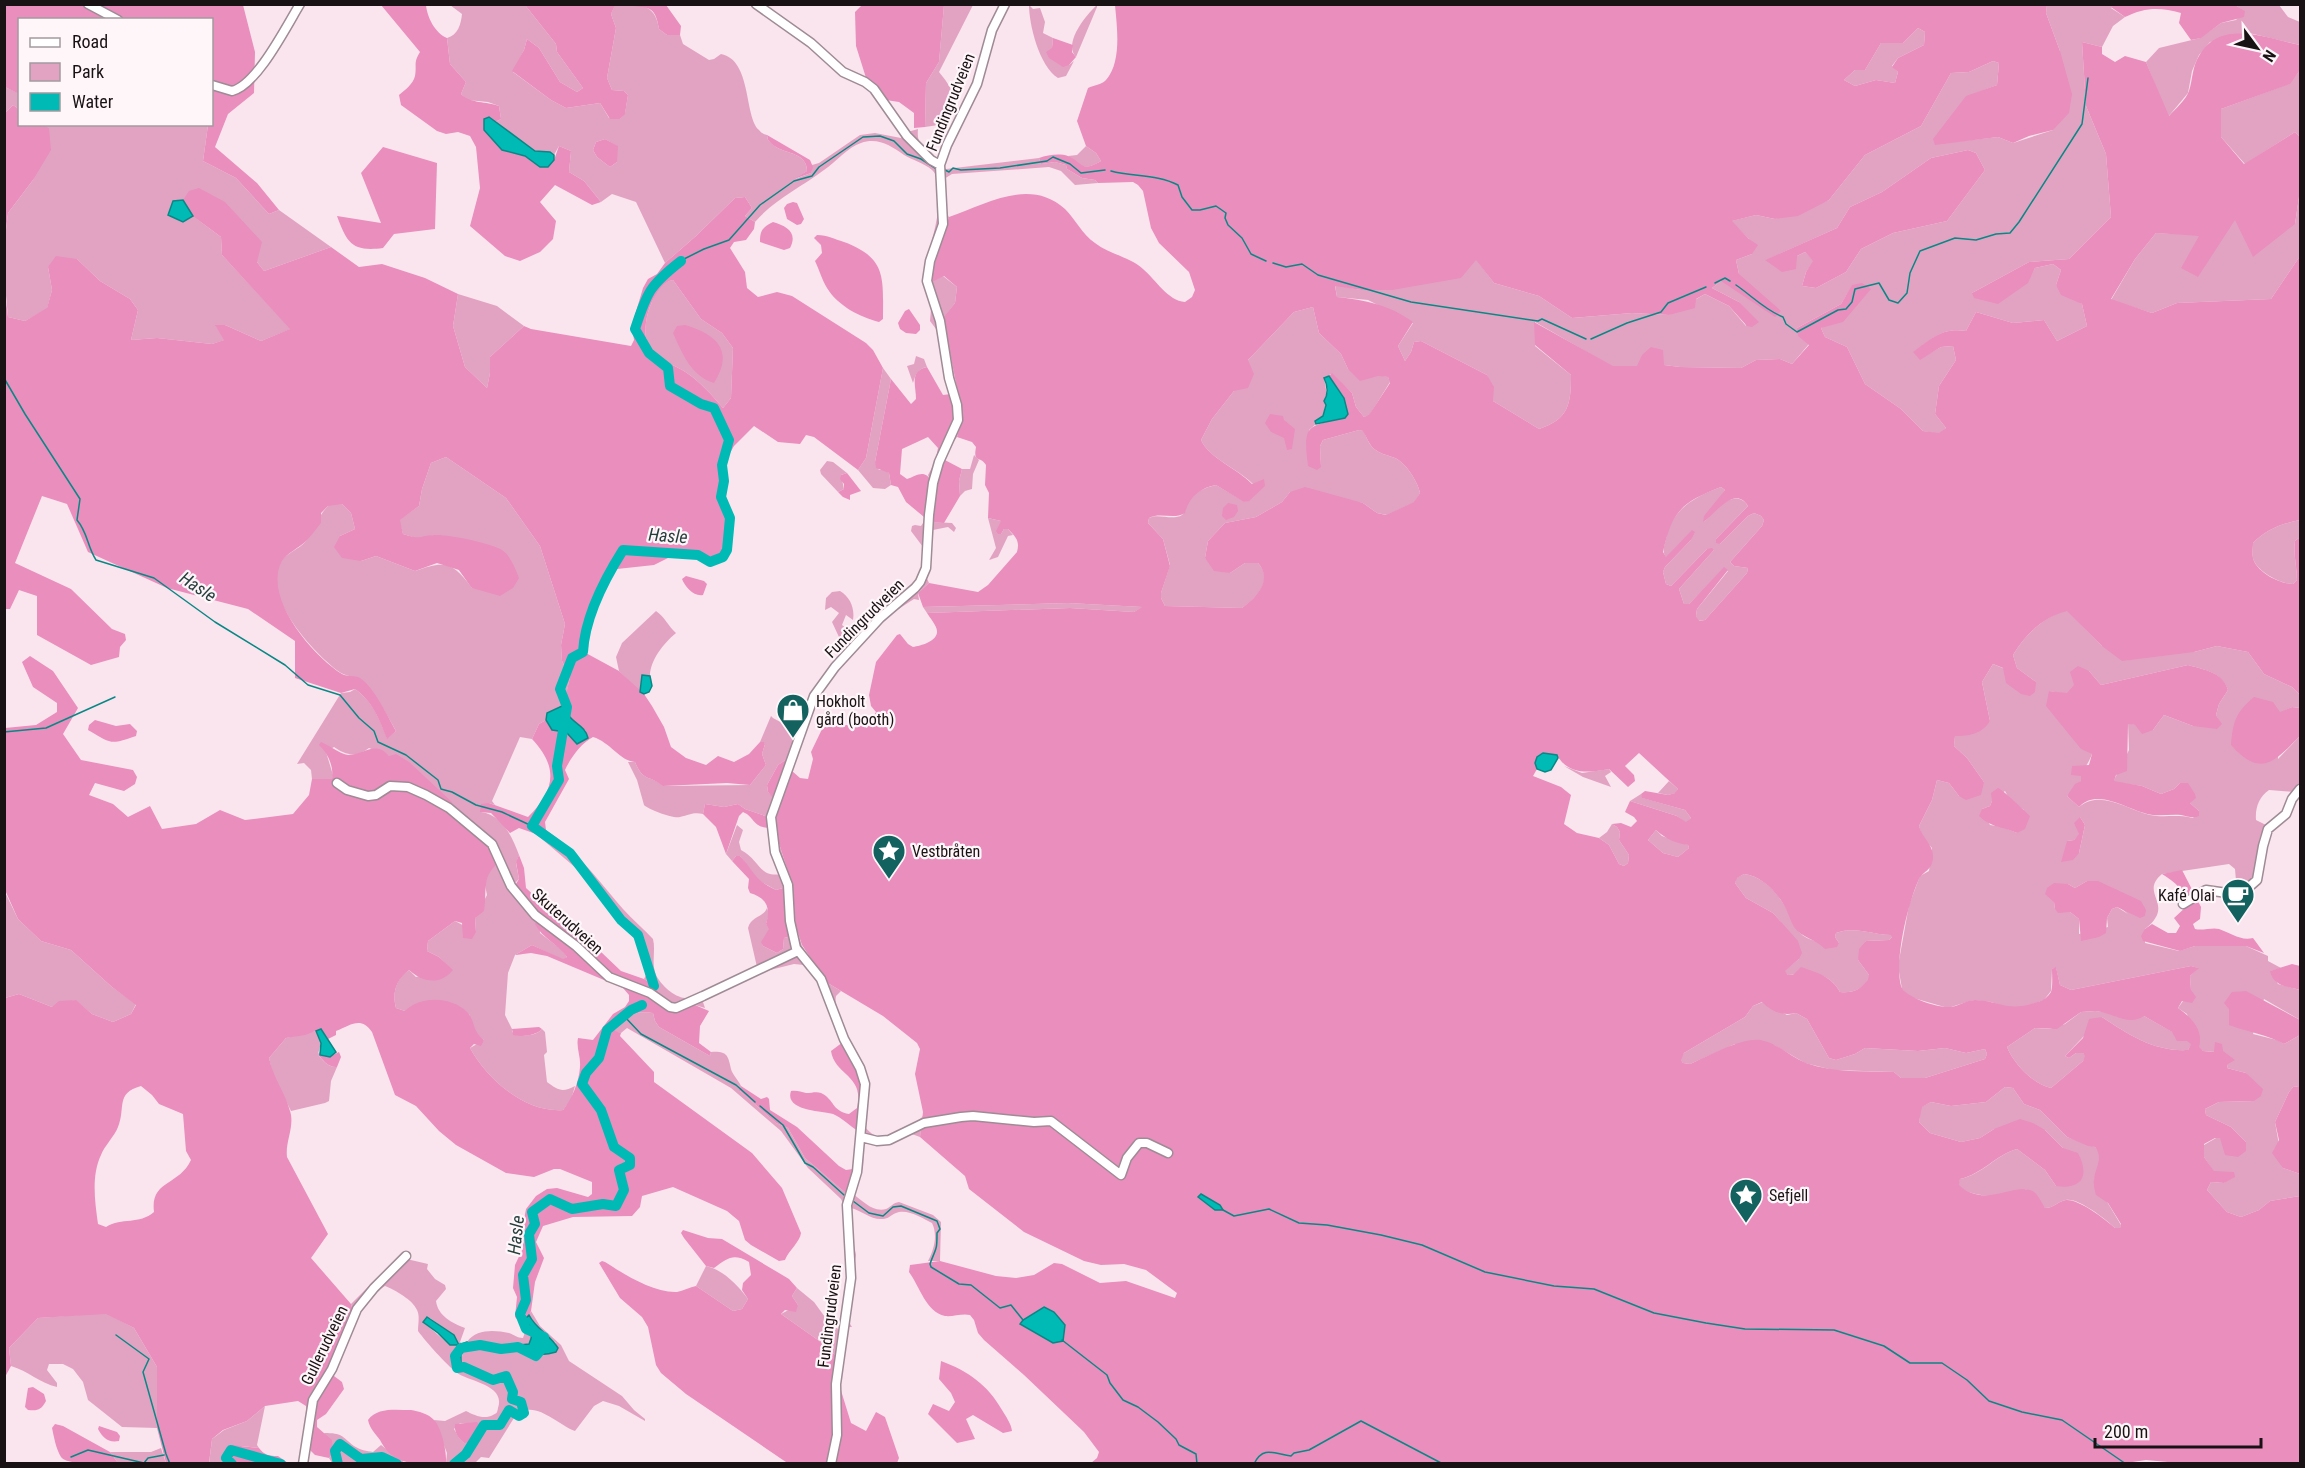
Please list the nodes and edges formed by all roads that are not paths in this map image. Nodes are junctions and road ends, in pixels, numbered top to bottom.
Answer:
1 (88, 4) edge
2 (300, 4) edge
3 (756, 4) edge
4 (1005, 4) edge
5 (114, 18) edge
6 (213, 85) edge
7 (940, 165) junction
8 (337, 783) dead end
9 (2301, 789) edge
10 (2183, 904) dead end
11 (798, 951) junction
12 (861, 1137) junction
13 (1168, 1153) dead end
14 (406, 1256) dead end
15 (303, 1464) edge
16 (831, 1464) edge

1 - 5 street
2 - 6 street
3 - 7 street
4 - 7 street, Fundingrudveien
7 - 11 street, Fundingrudveien
8 - 11 street, Skuterudveien
9 - 10 street
11 - 12 street, Fundingrudveien
12 - 13 street
12 - 16 street, Fundingrudveien
14 - 15 street, Gullerudveien

